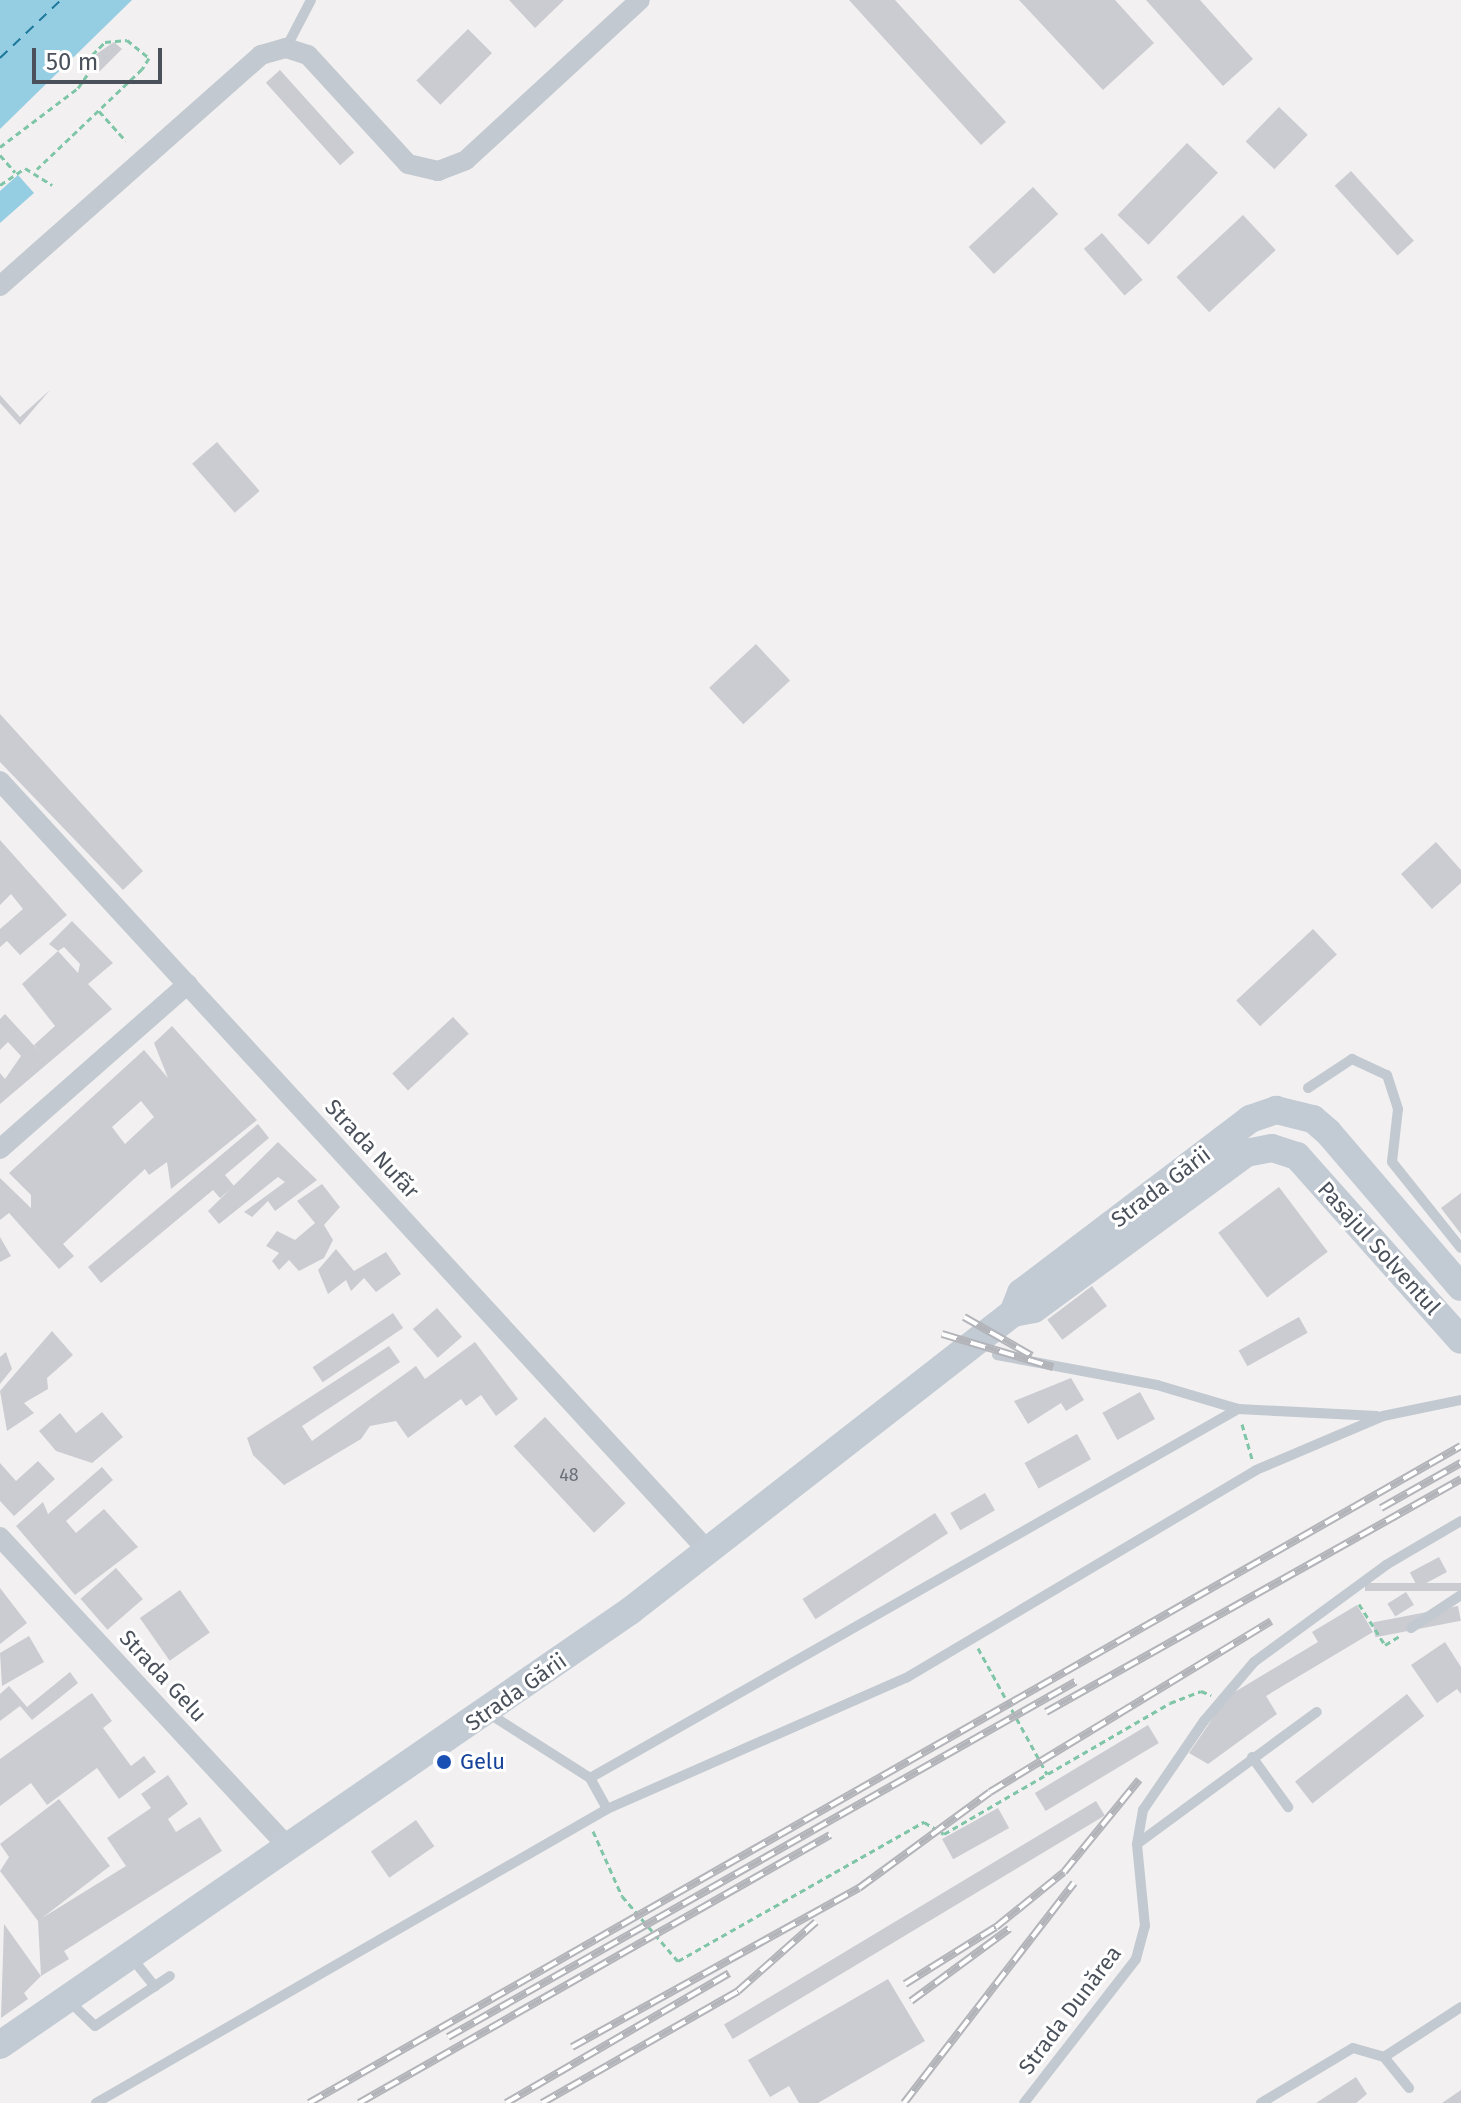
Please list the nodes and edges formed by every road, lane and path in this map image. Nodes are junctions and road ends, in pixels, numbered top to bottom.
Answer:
1 (311, 0) edge
2 (640, 0) edge
3 (286, 48) junction
4 (99, 111) junction
5 (126, 141) dead end
6 (0, 147) edge
7 (0, 155) edge
8 (37, 169) junction
9 (15, 172) junction
10 (0, 185) edge
11 (52, 185) dead end
12 (0, 286) edge
13 (0, 781) edge
14 (188, 984) junction
15 (1308, 1088) dead end
16 (1328, 1132) joint
17 (0, 1149) edge
18 (1297, 1156) joint
19 (1461, 1248) edge
20 (1461, 1287) edge
21 (1013, 1313) junction
22 (1461, 1340) edge
23 (997, 1355) dead end
24 (1461, 1400) edge
25 (1238, 1409) junction
26 (1383, 1416) junction
27 (1256, 1470) junction
28 (1461, 1521) edge
29 (0, 1537) edge
30 (708, 1551) junction
31 (1350, 1590) junction
32 (1461, 1595) edge
33 (1411, 1628) joint
34 (973, 1640) junction
35 (1221, 1702) junction
36 (1317, 1712) dead end
37 (488, 1713) junction
38 (1252, 1757) junction
39 (1047, 1774) junction
40 (590, 1778) junction
41 (1288, 1807) dead end
42 (607, 1809) junction
43 (587, 1819) junction
44 (1137, 1844) junction
45 (290, 1849) junction
46 (131, 1957) junction
47 (170, 1976) dead end
48 (155, 1987) junction
49 (68, 2000) junction
50 (1461, 2007) edge
51 (0, 2045) edge
52 (1384, 2057) junction
53 (1409, 2088) dead end
54 (96, 2103) edge
55 (1024, 2103) edge
56 (1261, 2103) edge

1 - 3 lane
2 - 3 street
3 - 12 street
4 - 5 path
4 - 6 path
4 - 8 path
7 - 9 path
8 - 9 path
8 - 11 path
9 - 10 path
13 - 14 street, Strada Nufăr
14 - 17 street
14 - 30 street, Strada Nufăr
15 - 19 lane
16 - 20 main road, Pasajul Solventul
16 - 21 main road, Strada Gării
18 - 21 main road, Strada Gării
18 - 22 main road, Pasajul Solventul
21 - 30 main road, Strada Gării
23 - 25 lane
24 - 26 lane
25 - 26 lane
25 - 27 path
25 - 40 lane
26 - 27 lane
27 - 34 lane
28 - 31 lane, Strada Dunărea
29 - 45 street, Strada Gelu
30 - 37 main road, Strada Gării
31 - 33 path
31 - 35 lane, Strada Dunărea
32 - 33 lane
34 - 39 path
34 - 42 lane
35 - 39 path
35 - 44 lane, Strada Dunărea
36 - 38 lane
37 - 40 lane
37 - 45 main road, Strada Gării
38 - 41 lane
38 - 44 lane
39 - 43 path
40 - 42 lane
42 - 43 lane
43 - 54 lane
44 - 55 lane, Strada Dunărea
45 - 46 main road, Strada Gării
46 - 48 lane
46 - 49 main road, Strada Gării
47 - 48 lane
48 - 49 lane
49 - 51 main road, Strada Gării
50 - 52 lane
52 - 53 lane
52 - 56 lane

